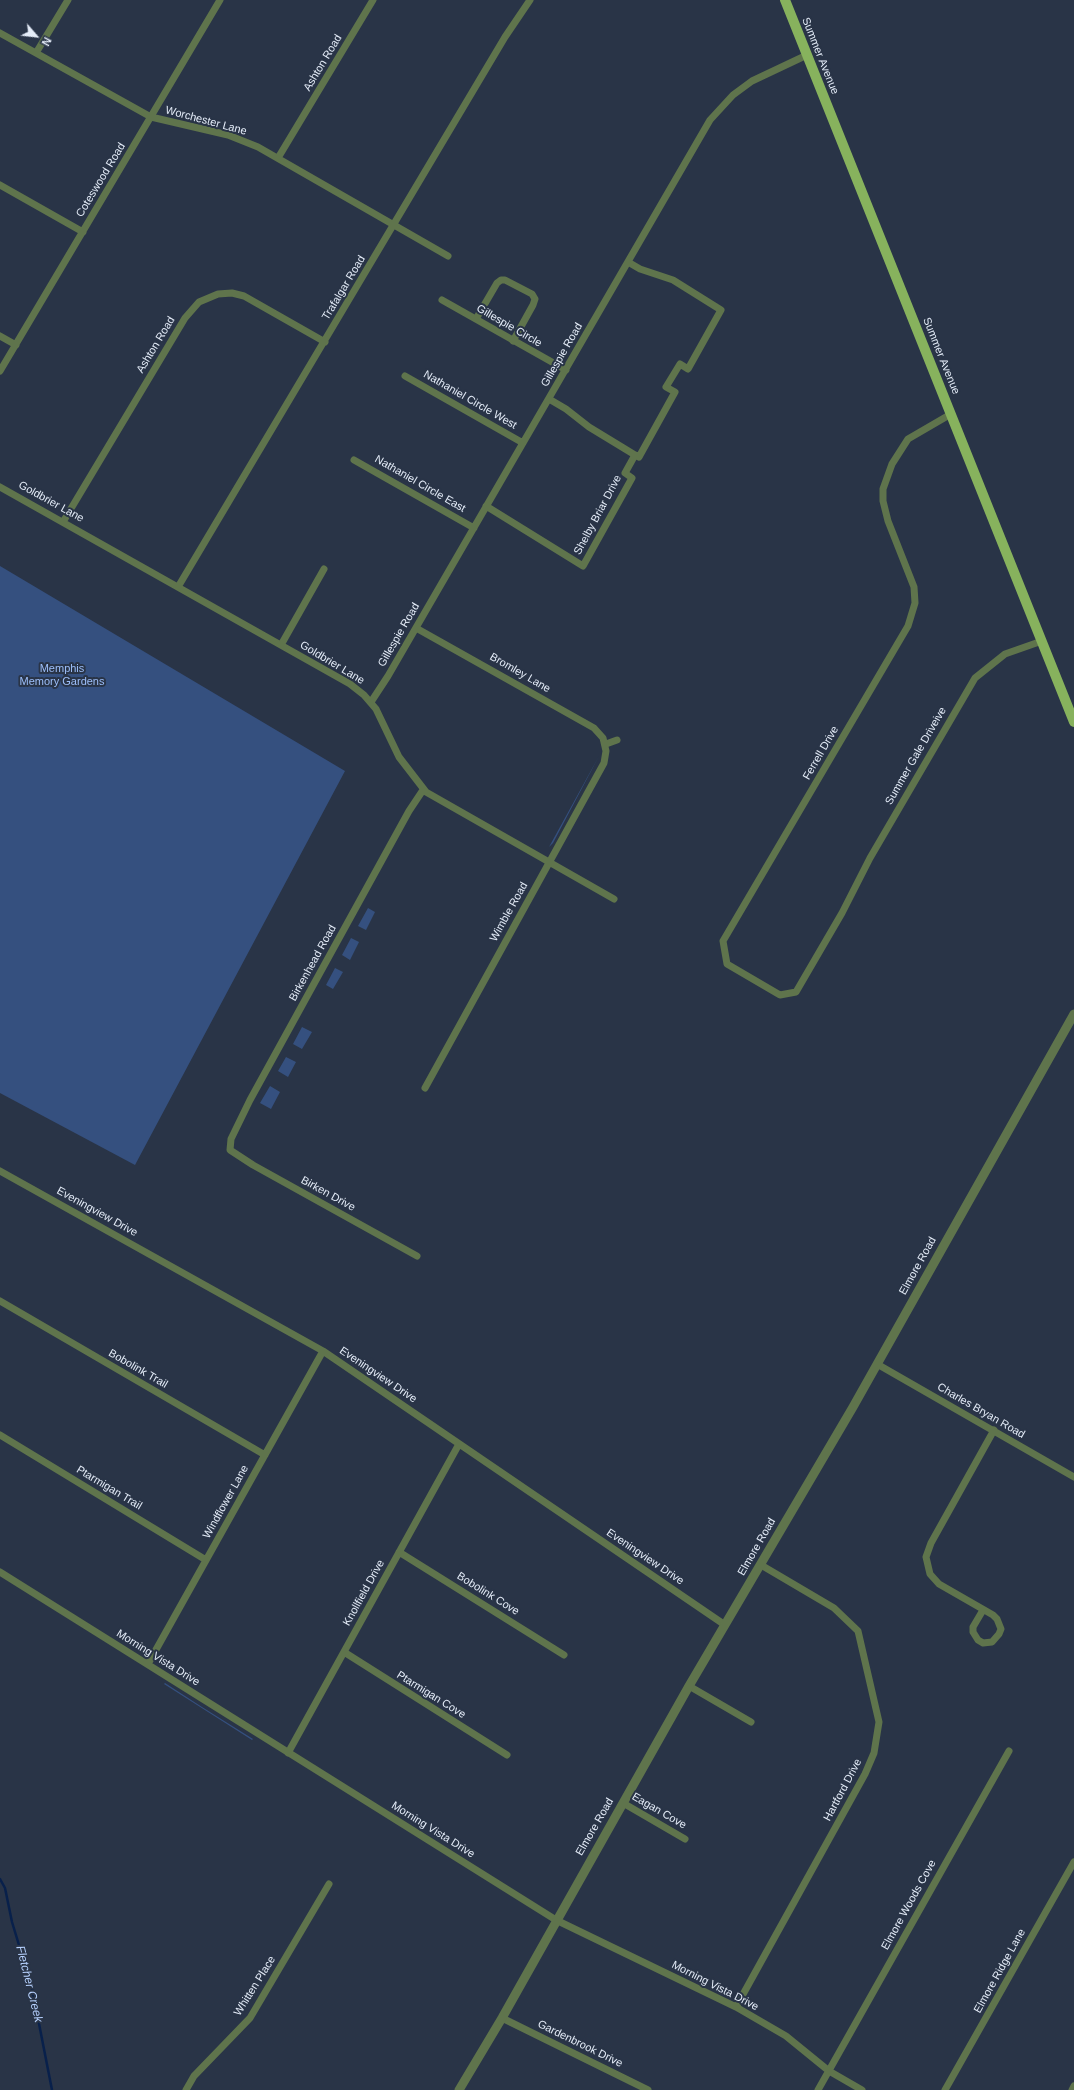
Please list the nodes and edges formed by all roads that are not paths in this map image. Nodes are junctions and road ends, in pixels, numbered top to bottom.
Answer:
1 (68, 0) edge
2 (220, 0) edge
3 (373, 0) edge
4 (530, 0) edge
5 (784, 0) edge
6 (0, 33) edge
7 (36, 53) junction
8 (807, 55) junction
9 (151, 117) junction
10 (278, 158) junction
11 (0, 186) edge
12 (394, 225) junction
13 (83, 232) junction
14 (448, 256) dead end
15 (628, 262) junction
16 (442, 300) dead end
17 (476, 319) junction
18 (0, 336) edge
19 (513, 341) junction
20 (325, 342) junction
21 (16, 345) junction
22 (566, 370) junction
23 (0, 371) edge
24 (405, 376) dead end
25 (549, 399) junction
26 (951, 414) junction
27 (523, 443) junction
28 (635, 455) junction
29 (354, 460) dead end
30 (0, 487) edge
31 (486, 506) junction
32 (63, 522) junction
33 (474, 528) junction
34 (324, 569) dead end
35 (178, 587) junction
36 (416, 628) junction
37 (1042, 641) junction
38 (281, 645) junction
39 (371, 702) junction
40 (1074, 722) edge
41 (617, 740) dead end
42 (606, 744) junction
43 (423, 790) junction
44 (549, 863) junction
45 (614, 899) dead end
46 (842, 913) joint
47 (1074, 1014) edge
48 (426, 1088) dead end
49 (230, 1150) joint
50 (0, 1171) edge
51 (416, 1256) dead end
52 (0, 1302) edge
53 (323, 1351) junction
54 (877, 1364) junction
55 (994, 1430) junction
56 (0, 1435) edge
57 (459, 1444) junction
58 (264, 1455) junction
59 (1074, 1477) edge
60 (400, 1552) junction
61 (206, 1560) junction
62 (761, 1565) junction
63 (0, 1572) edge
64 (983, 1610) junction
65 (725, 1625) junction
66 (344, 1652) junction
67 (564, 1655) dead end
68 (148, 1664) junction
69 (689, 1686) junction
70 (751, 1722) dead end
71 (1009, 1751) dead end
72 (288, 1752) junction
73 (507, 1755) dead end
74 (623, 1803) junction
75 (685, 1839) dead end
76 (1074, 1862) edge
77 (329, 1884) dead end
78 (556, 1920) junction
79 (736, 2007) junction
80 (502, 2018) junction
81 (829, 2071) junction
82 (1074, 2086) edge
83 (186, 2090) edge
84 (459, 2090) edge
85 (648, 2090) edge
86 (818, 2090) edge
87 (862, 2090) edge
88 (945, 2090) edge
89 (1072, 2090) edge

1 - 7 street
2 - 9 street, Coteswood Road
3 - 10 street, Ashton Road
4 - 12 street, Trafalgar Road
5 - 8 main road, Summer Avenue
6 - 7 street, Worchester Lane
7 - 9 street, Worchester Lane
8 - 15 street, Gillespie Road
8 - 26 main road, Summer Avenue
9 - 10 street, Worchester Lane
9 - 13 street, Coteswood Road
10 - 12 street, Worchester Lane
11 - 13 street
12 - 14 street, Worchester Lane
12 - 20 street, Trafalgar Road
13 - 21 street, Coteswood Road
15 - 22 street, Gillespie Road
15 - 28 street, Shelby Briar Drive
16 - 17 street, Gillespie Circle
17 - 19 street, Gillespie Circle
17 - 19 street
18 - 21 street
19 - 22 street, Gillespie Circle
20 - 32 street, Ashton Road
20 - 35 street, Trafalgar Road
21 - 23 street, Coteswood Road
22 - 25 street, Gillespie Road
24 - 27 street, Nathaniel Circle West
25 - 27 street, Gillespie Road
25 - 28 street
26 - 37 main road, Summer Avenue
26 - 46 street, Ferrell Drive
27 - 31 street, Gillespie Road
28 - 31 street, Shelby Briar Drive
29 - 33 street, Nathaniel Circle East
30 - 32 street, Goldbrier Lane
31 - 33 street, Gillespie Road
32 - 35 street, Goldbrier Lane
33 - 36 street, Gillespie Road
34 - 38 street
35 - 38 street, Goldbrier Lane
36 - 39 street, Gillespie Road
36 - 42 street, Bromley Lane
37 - 40 main road, Summer Avenue
37 - 46 street, Summer Gale Driveive
38 - 39 street, Goldbrier Lane
39 - 43 street, Goldbrier Lane
41 - 42 street
42 - 44 street, Wimble Road
43 - 44 street, Goldbrier Lane
43 - 49 street, Birkenhead Road
44 - 45 street, Goldbrier Lane
44 - 48 street, Wimble Road
47 - 54 street, Elmore Road
49 - 51 street, Birken Drive
50 - 53 street, Eveningview Drive
52 - 58 street, Bobolink Trail
53 - 57 street, Eveningview Drive
53 - 58 street, Windflower Lane
54 - 55 street, Charles Bryan Road
54 - 62 street, Elmore Road
55 - 59 street, Charles Bryan Road
55 - 64 street
56 - 61 street, Ptarmigan Trail
57 - 60 street, Knollfield Drive
57 - 65 street, Eveningview Drive
58 - 61 street, Windflower Lane
60 - 66 street, Knollfield Drive
60 - 67 street, Bobolink Cove
61 - 68 street, Windflower Lane
62 - 65 street, Elmore Road
62 - 79 street, Hartford Drive
63 - 68 street, Morning Vista Drive
64 - 64 street
65 - 69 street, Elmore Road
66 - 72 street, Knollfield Drive
66 - 73 street, Ptarmigan Cove
68 - 72 street, Morning Vista Drive
69 - 70 street
69 - 74 street, Elmore Road
71 - 81 street, Elmore Woods Cove
72 - 78 street, Morning Vista Drive
74 - 75 street, Eagan Cove
74 - 78 street, Elmore Road
76 - 88 street, Elmore Ridge Lane
77 - 83 street, Whitten Place
78 - 79 street, Morning Vista Drive
78 - 80 street, Elmore Road
79 - 81 street, Morning Vista Drive
80 - 84 street, Elmore Road
80 - 85 street, Gardenbrook Drive
81 - 86 street, Elmore Woods Cove
81 - 87 street, Morning Vista Drive
82 - 89 street

